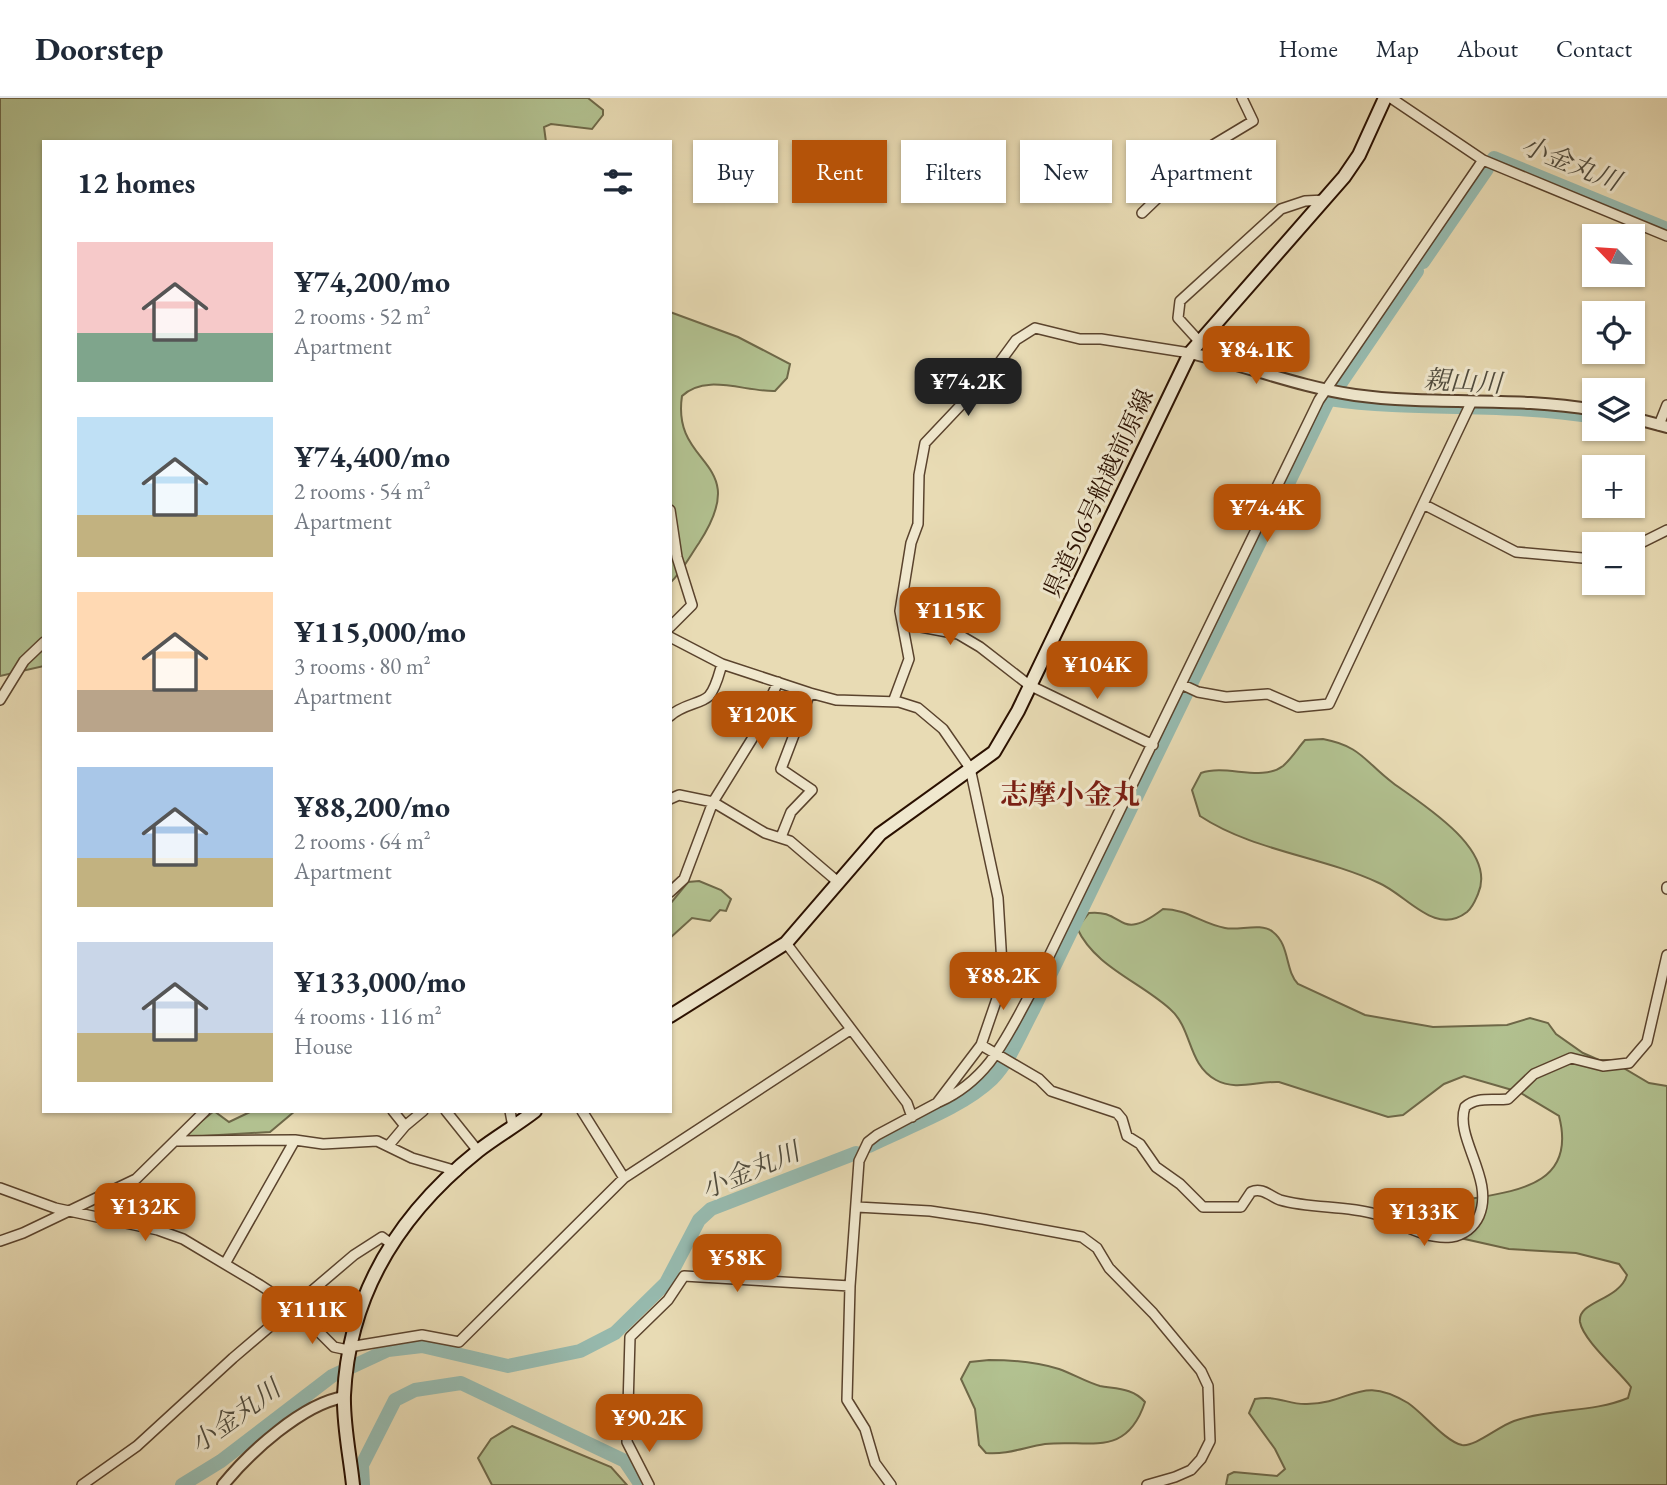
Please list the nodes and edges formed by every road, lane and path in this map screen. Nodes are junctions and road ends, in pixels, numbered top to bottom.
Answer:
1 (1242, 98) edge
2 (1385, 98) edge
3 (1391, 98) edge
4 (1483, 160) junction
5 (1325, 200) junction
6 (1142, 213) dead end
7 (1667, 236) edge
8 (1198, 340) junction
9 (1190, 354) junction
10 (1328, 389) junction
11 (1667, 405) edge
12 (1470, 406) junction
13 (1582, 408) edge
14 (1645, 421) edge
15 (1663, 426) edge
16 (1423, 504) junction
17 (672, 523) edge
18 (1667, 530) edge
19 (1645, 541) edge
20 (1582, 558) edge
21 (905, 624) junction
22 (672, 625) edge
23 (672, 638) edge
24 (42, 644) edge
25 (722, 664) junction
26 (778, 682) junction
27 (1028, 685) junction
28 (1183, 685) junction
29 (810, 693) junction
30 (0, 700) edge
31 (893, 702) junction
32 (672, 714) edge
33 (1153, 745) junction
34 (970, 768) junction
35 (672, 798) edge
36 (713, 802) junction
37 (781, 837) junction
38 (838, 882) junction
39 (672, 890) edge
40 (786, 943) junction
41 (1667, 955) edge
42 (1003, 981) junction
43 (1035, 985) junction
44 (672, 1015) edge
45 (850, 1030) junction
46 (981, 1045) junction
47 (995, 1054) junction
48 (937, 1103) junction
49 (203, 1113) edge
50 (395, 1113) edge
51 (421, 1113) edge
52 (449, 1113) edge
53 (510, 1113) edge
54 (532, 1113) edge
55 (583, 1113) edge
56 (912, 1117) junction
57 (405, 1126) junction
58 (513, 1127) junction
59 (295, 1140) junction
60 (177, 1141) junction
61 (389, 1146) junction
62 (478, 1151) junction
63 (457, 1171) junction
64 (624, 1178) junction
65 (0, 1188) edge
66 (857, 1207) junction
67 (68, 1212) junction
68 (0, 1241) edge
69 (390, 1243) junction
70 (226, 1262) junction
71 (850, 1286) junction
72 (295, 1308) junction
73 (349, 1349) junction
74 (344, 1397) junction
75 (82, 1485) edge
76 (223, 1485) edge
77 (353, 1485) edge
78 (649, 1485) edge
79 (891, 1485) edge
80 (1146, 1485) edge

1 - 6 street
2 - 5 main road, 県道506号船越前原線
3 - 4 street
4 - 7 street
4 - 10 street
5 - 8 main road, 県道506号船越前原線
5 - 8 street
8 - 9 main road, 県道506号船越前原線
9 - 10 street
9 - 21 street
9 - 27 main road, 県道506号船越前原線
10 - 12 street
10 - 28 street
11 - 15 street
12 - 13 street
12 - 16 street
14 - 15 street
16 - 20 street
16 - 28 street
17 - 22 street
18 - 19 street
21 - 27 street
21 - 31 street
23 - 25 street
24 - 30 street
25 - 26 street
25 - 32 street
26 - 29 street
26 - 36 street
27 - 33 street
27 - 34 main road, 県道506号船越前原線
28 - 33 street
29 - 31 street
29 - 37 street
31 - 34 street
33 - 43 street
34 - 38 main road, 県道506号船越前原線
34 - 42 street
35 - 36 street
36 - 37 street
36 - 39 street
37 - 38 street
38 - 40 main road, 県道506号船越前原線
40 - 44 main road, 県道506号船越前原線
40 - 45 street
41 - 47 street
42 - 43 street
42 - 46 street
43 - 47 street
45 - 56 street
45 - 64 street
46 - 47 street
46 - 48 street
47 - 48 street
48 - 56 street
49 - 60 street
50 - 57 street
51 - 57 street
52 - 62 street
53 - 58 street
54 - 58 main road
55 - 64 street
56 - 66 street
57 - 61 street
58 - 62 main road
59 - 60 street
59 - 61 street
59 - 70 street
60 - 67 street
61 - 63 street
62 - 63 main road
63 - 69 main road
64 - 73 street
65 - 67 street
66 - 71 street
66 - 80 street
67 - 68 street
67 - 70 street
69 - 72 street
69 - 73 main road
70 - 72 street
71 - 78 street
71 - 79 street
72 - 73 street
72 - 75 street
73 - 74 main road
74 - 76 street
74 - 77 main road

